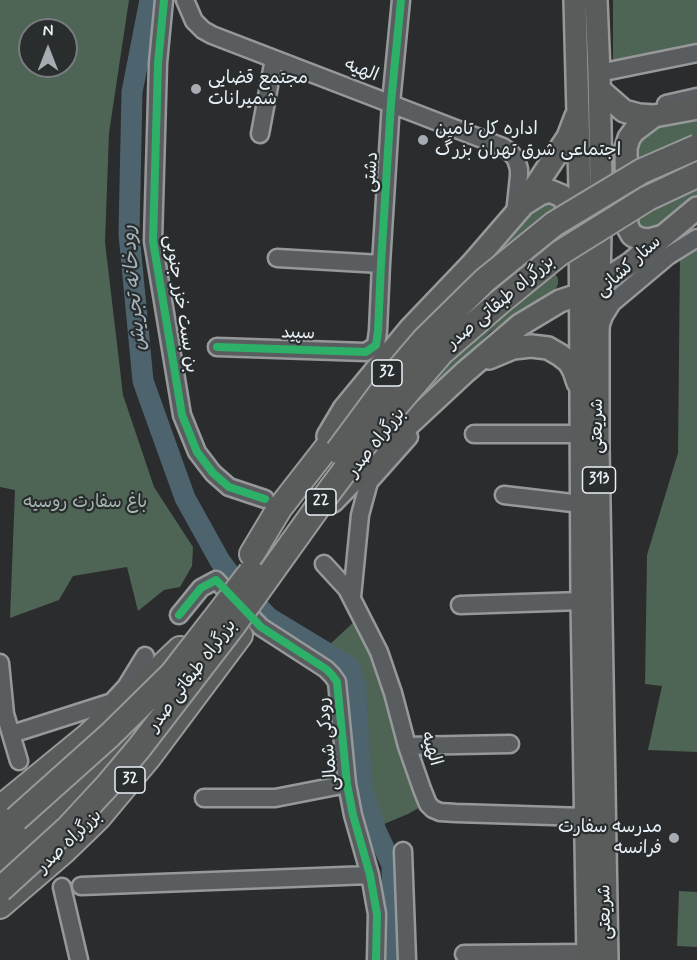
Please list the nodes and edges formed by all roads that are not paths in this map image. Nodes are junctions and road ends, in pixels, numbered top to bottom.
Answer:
1 (164, 0) edge
2 (185, 0) edge
3 (401, 0) edge
4 (575, 0) edge
5 (597, 0) edge
6 (697, 53) edge
7 (274, 59) junction
8 (602, 78) junction
9 (697, 97) edge
10 (391, 103) junction
11 (697, 108) edge
12 (579, 110) junction
13 (654, 116) junction
14 (260, 134) dead end
15 (697, 145) edge
16 (697, 175) edge
17 (697, 181) edge
18 (697, 208) edge
19 (519, 210) junction
20 (663, 236) junction
21 (697, 238) edge
22 (277, 258) dead end
23 (381, 264) junction
24 (599, 284) junction
25 (581, 294) junction
26 (560, 301) junction
27 (592, 342) junction
28 (376, 345) joint
29 (216, 346) dead end
30 (465, 372) junction
31 (581, 393) junction
32 (474, 434) dead end
33 (581, 434) junction
34 (409, 437) dead end
35 (300, 483) junction
36 (504, 495) dead end
37 (265, 499) dead end
38 (333, 501) junction
39 (581, 504) junction
40 (324, 564) dead end
41 (217, 590) junction
42 (352, 597) junction
43 (582, 601) junction
44 (460, 605) dead end
45 (179, 615) dead end
46 (180, 649) junction
47 (145, 656) dead end
48 (0, 663) edge
49 (2, 714) edge
50 (12, 734) junction
51 (510, 744) dead end
52 (407, 746) junction
53 (19, 762) dead end
54 (347, 784) junction
55 (204, 798) dead end
56 (585, 817) junction
57 (5, 820) edge
58 (403, 851) dead end
59 (0, 860) edge
60 (370, 875) junction
61 (81, 886) dead end
62 (62, 887) dead end
63 (0, 890) edge
64 (0, 906) edge
65 (464, 954) dead end
66 (594, 958) edge
67 (79, 960) edge
68 (376, 960) edge
69 (407, 960) edge

1 - 37 street, بن بست خزر جنوبی
2 - 7 street, الهیه
3 - 10 street, دشتی
4 - 12 main road, شریعتی / 313
5 - 8 main road, شریعتی / 313
6 - 8 street
7 - 10 street, الهیه
7 - 14 street
8 - 9 street
8 - 13 main road
8 - 24 main road, شریعتی / 313
10 - 19 street, الهیه
10 - 23 street, دشتی
11 - 13 main road
12 - 19 main road
12 - 25 main road, شریعتی / 313
13 - 20 main road
15 - 35 highway, بزرگراه صدر / 32, bridge
15 - 57 highway, بزرگراه طبقاتی صدر / 22, bridge
16 - 63 highway, بزرگراه طبقاتی صدر / 22, bridge
17 - 38 highway, بزرگراه صدر / 32, bridge
18 - 20 main road
19 - 26 main road
19 - 35 main road
20 - 24 main road
21 - 27 street, ستار کشانی
22 - 23 street
23 - 28 street, دشتی
24 - 25 main road
24 - 27 main road, شریعتی / 313
25 - 26 main road
25 - 27 main road, شریعتی / 313
26 - 30 main road
27 - 31 main road, شریعتی / 313
27 - 66 main road, شریعتی / 313
28 - 29 street, سپید
30 - 31 main road
30 - 38 main road
31 - 33 main road, شریعتی / 313
32 - 33 street
33 - 39 main road, شریعتی / 313
34 - 42 street
35 - 41 highway, بزرگراه صدر / 32
36 - 39 street
38 - 64 highway, بزرگراه صدر / 32
39 - 43 main road, شریعتی / 313
40 - 42 street, الهیه
41 - 45 street
41 - 46 highway, بزرگراه صدر / 32
41 - 54 street, رودکی شمالی
42 - 52 street, الهیه
43 - 44 street
43 - 56 main road, شریعتی / 313
46 - 57 highway
46 - 59 highway, بزرگراه صدر / 32
47 - 50 street
48 - 49 street
49 - 50 street
50 - 53 street
51 - 52 street
52 - 56 street, الهیه
54 - 55 street
54 - 60 street, رودکی شمالی
56 - 66 main road, شریعتی / 313
58 - 69 street
60 - 61 street
60 - 68 street, رودکی شمالی
62 - 67 street
65 - 66 street

